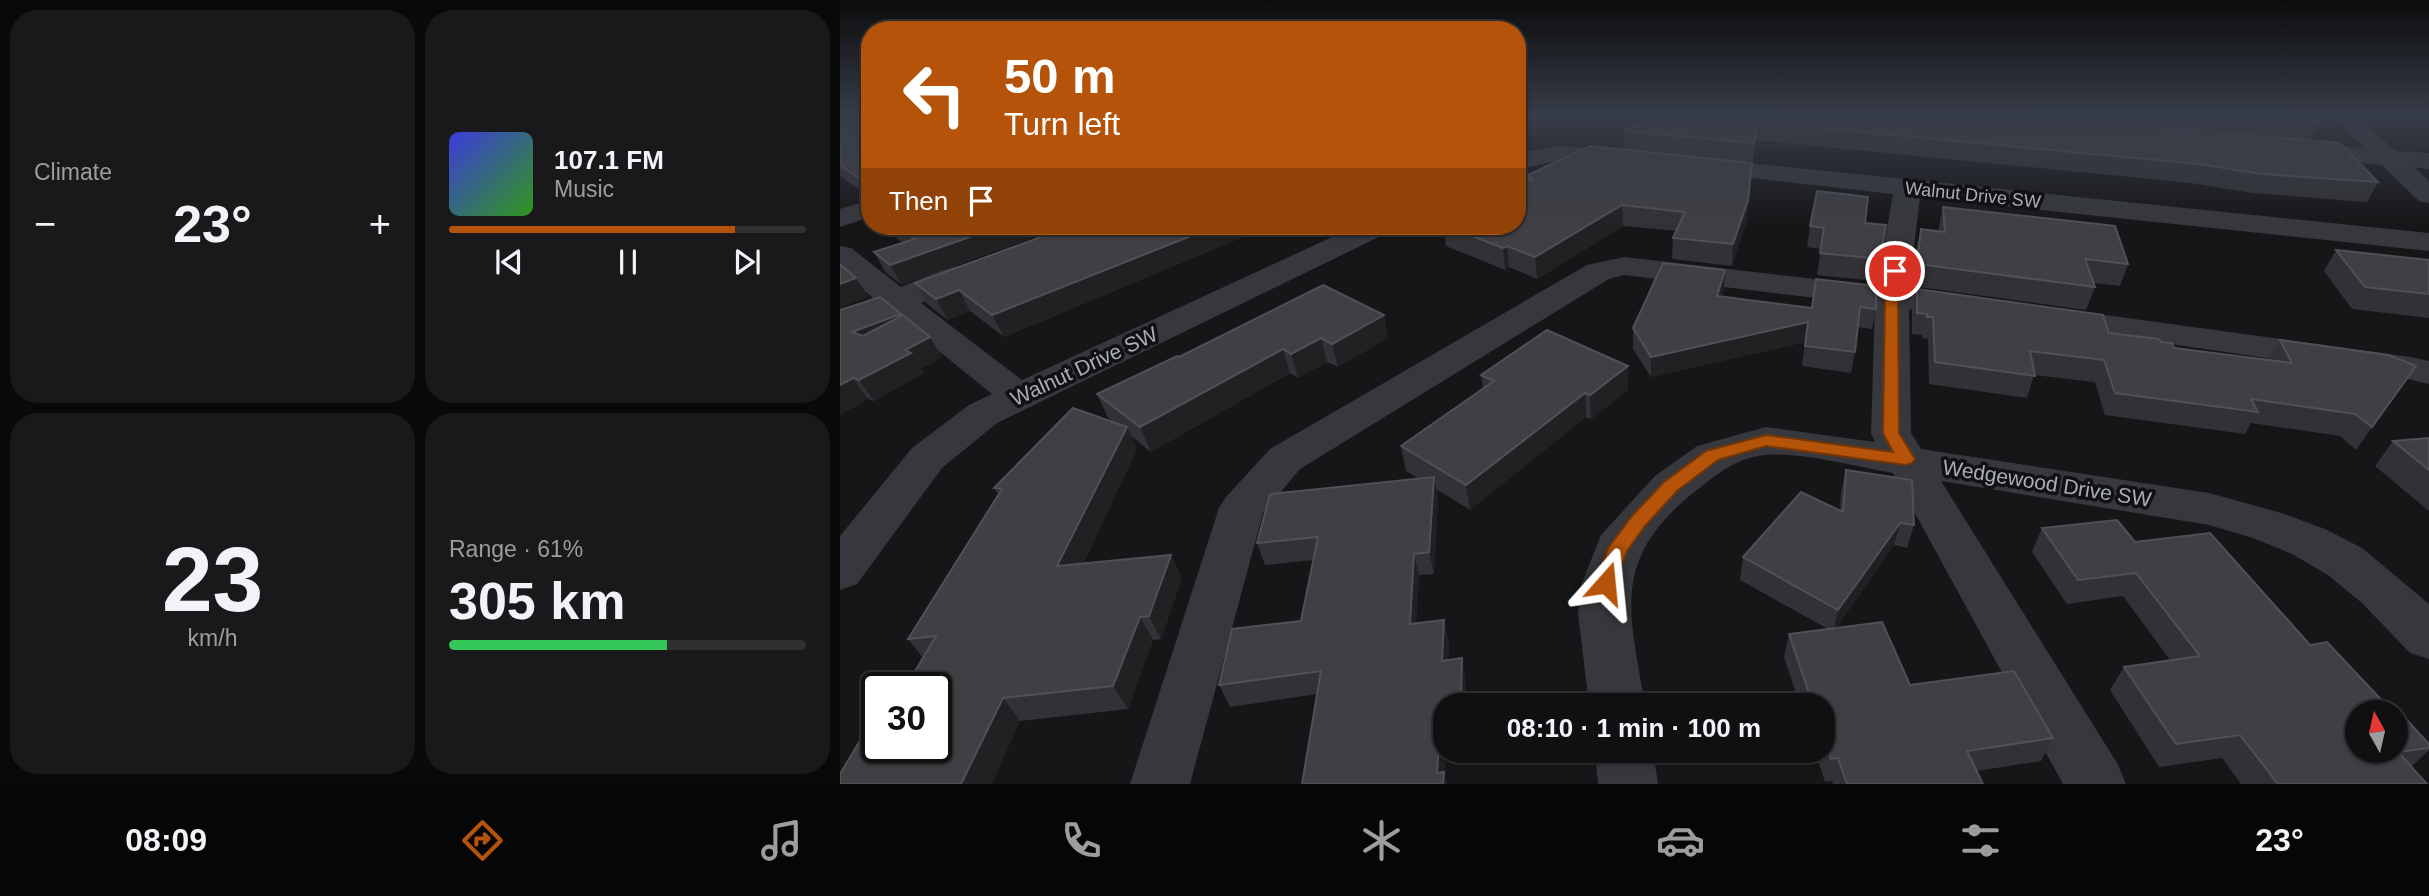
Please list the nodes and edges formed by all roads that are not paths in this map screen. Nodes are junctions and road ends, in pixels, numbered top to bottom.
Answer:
1 (2329, 153) edge
2 (2383, 153) edge
3 (2389, 158) junction
4 (1526, 159) edge
5 (1650, 161) edge
6 (2429, 162) edge
7 (1677, 164) edge
8 (1908, 188) junction
9 (2429, 195) edge
10 (861, 211) edge
11 (840, 218) edge
12 (1360, 235) edge
13 (2429, 242) edge
14 (840, 255) edge
15 (997, 263) edge
16 (1892, 295) junction
17 (897, 300) junction
18 (840, 322) edge
19 (2429, 373) edge
20 (1019, 397) junction
21 (1906, 459) junction
22 (840, 571) edge
23 (2429, 636) edge
24 (1615, 693) edge
25 (1625, 763) edge
26 (1160, 784) edge
27 (1628, 784) edge
28 (2096, 784) edge

1 - 3 street
2 - 3 street
3 - 6 street
3 - 9 street
4 - 5 street
7 - 8 street, Walnut Drive SW
8 - 13 street, Walnut Drive SW
8 - 16 street
10 - 11 street
12 - 20 street, Walnut Drive SW
14 - 17 street
15 - 17 street
16 - 19 street
16 - 21 street
16 - 26 street
17 - 18 street
17 - 20 street
20 - 22 street, Walnut Drive SW
21 - 23 street, Wedgewood Drive SW
21 - 24 street, Wedgewood Drive SW
21 - 28 street
25 - 27 street

